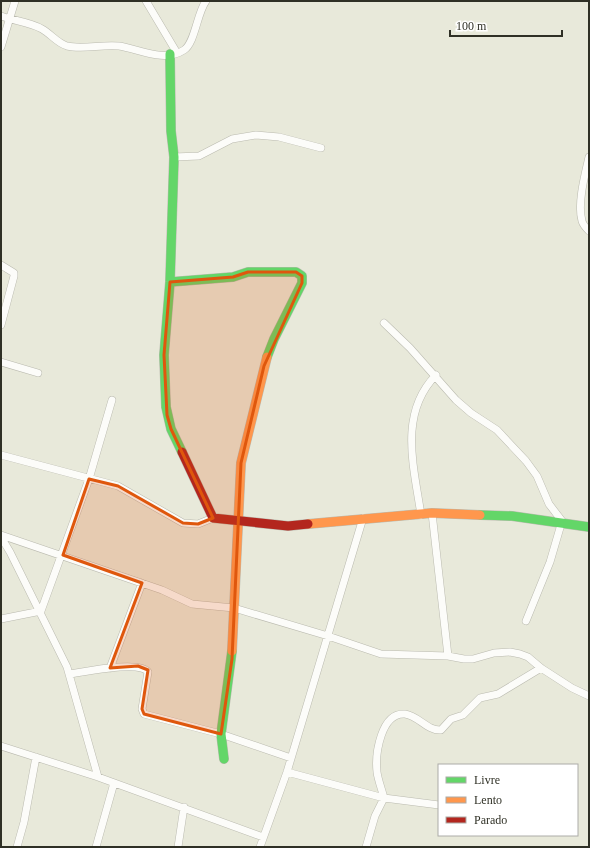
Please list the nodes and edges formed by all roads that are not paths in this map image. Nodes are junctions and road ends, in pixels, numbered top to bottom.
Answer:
1 (16, 1) edge
2 (146, 1) edge
3 (206, 1) edge
4 (1, 16) edge
5 (10, 19) junction
6 (1, 47) edge
7 (174, 54) junction
8 (321, 148) dead end
9 (589, 157) edge
10 (174, 158) junction
11 (588, 171) edge
12 (589, 231) edge
13 (1, 265) edge
14 (170, 282) junction
15 (384, 323) dead end
16 (1, 325) edge
17 (1, 362) edge
18 (38, 373) dead end
19 (436, 375) junction
20 (112, 400) dead end
21 (1, 455) edge
22 (9, 458) junction
23 (1, 461) edge
24 (89, 479) junction
25 (432, 513) junction
26 (421, 514) junction
27 (212, 518) junction
28 (363, 518) junction
29 (562, 521) junction
30 (238, 522) junction
31 (589, 527) edge
32 (1, 536) edge
33 (63, 555) junction
34 (142, 583) junction
35 (234, 608) junction
36 (40, 611) junction
37 (1, 619) edge
38 (526, 621) dead end
39 (328, 636) junction
40 (448, 656) junction
41 (110, 668) junction
42 (541, 668) junction
43 (70, 674) junction
44 (589, 696) edge
45 (221, 734) junction
46 (1, 746) edge
47 (36, 757) junction
48 (224, 758) dead end
49 (291, 758) junction
50 (287, 772) junction
51 (98, 777) junction
52 (114, 783) junction
53 (384, 798) junction
54 (438, 804) edge
55 (184, 808) junction
56 (263, 837) junction
57 (17, 847) edge
58 (96, 847) edge
59 (178, 847) edge
60 (260, 847) edge
61 (366, 847) edge

1 - 5 street
2 - 7 street
3 - 7 street
4 - 5 street
5 - 6 street
5 - 7 street
7 - 10 street
8 - 10 street
9 - 11 street
10 - 14 street
11 - 12 street
13 - 16 street
14 - 27 street
14 - 30 street
15 - 19 street
17 - 18 street
19 - 26 street
19 - 29 street
20 - 24 street
21 - 22 street
22 - 23 street
22 - 24 street
24 - 27 street
24 - 33 street
25 - 26 street
25 - 29 street
25 - 40 street
26 - 28 street
27 - 30 street
28 - 30 street
28 - 39 street
29 - 31 street
29 - 38 street
30 - 35 street
32 - 33 street
32 - 36 street
33 - 34 street
33 - 36 street
34 - 35 street
34 - 41 street
35 - 39 street
35 - 45 street
36 - 37 street
36 - 43 street
39 - 40 street
39 - 49 street
40 - 42 street
41 - 43 street
41 - 45 street
42 - 44 street
42 - 53 street
43 - 51 street
45 - 48 street
45 - 49 street
46 - 47 street
47 - 51 street
47 - 57 street
49 - 50 street
50 - 53 street
50 - 56 street
51 - 52 street
52 - 55 street
52 - 58 street
53 - 54 street
53 - 61 street
55 - 56 street
55 - 59 street
56 - 60 street

